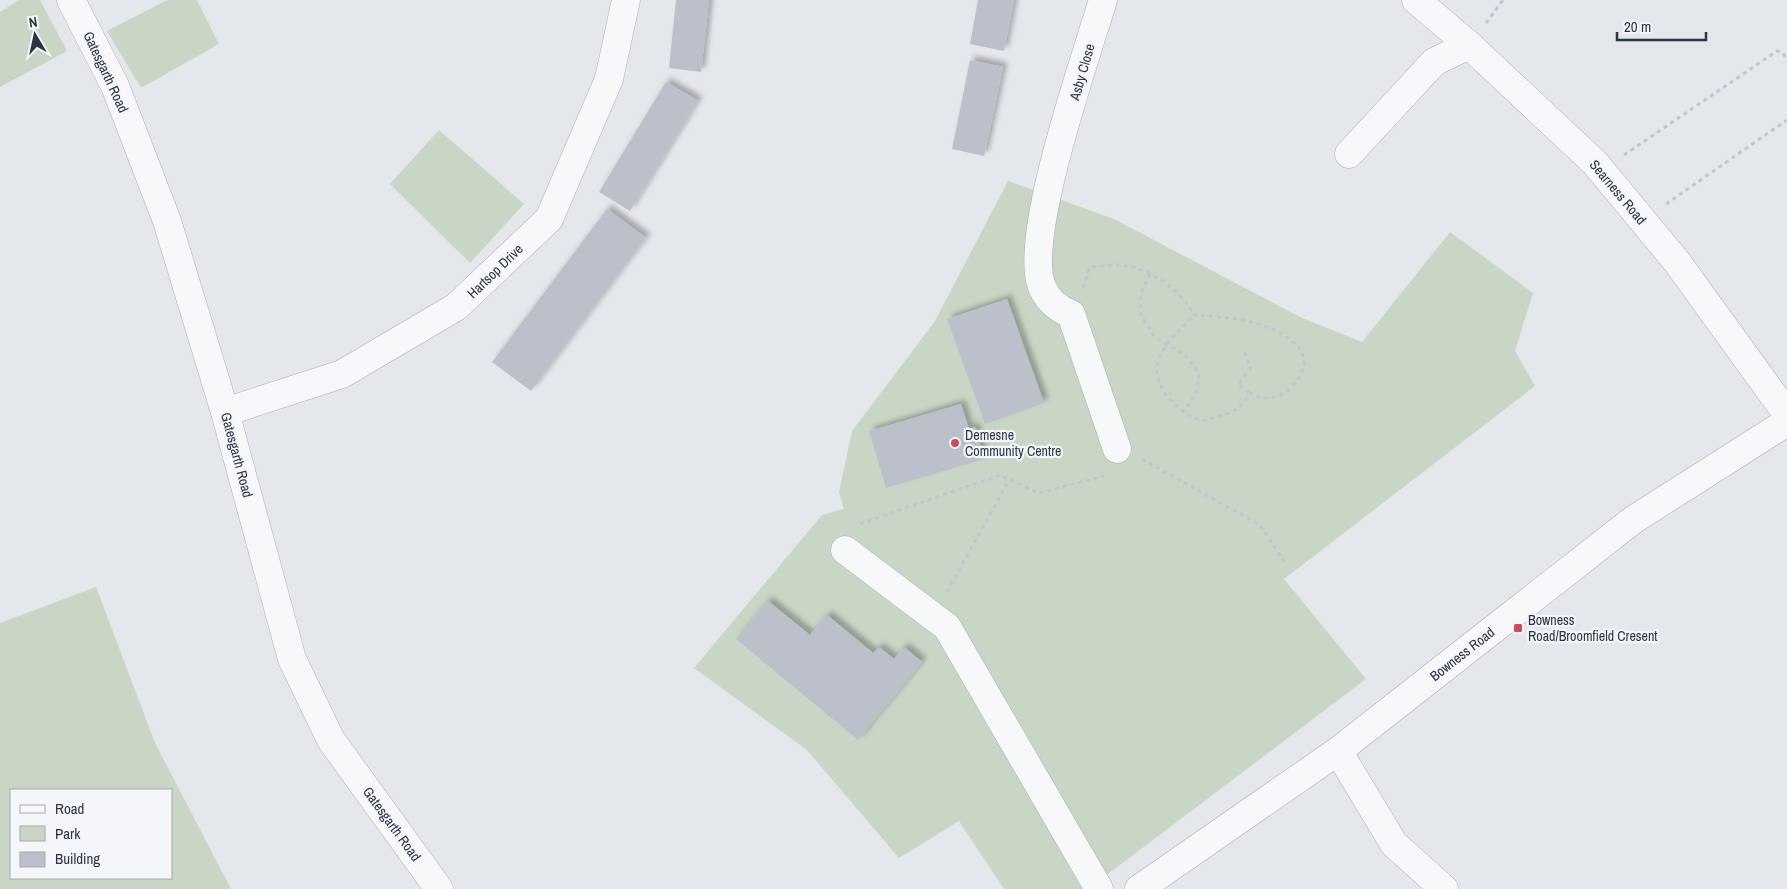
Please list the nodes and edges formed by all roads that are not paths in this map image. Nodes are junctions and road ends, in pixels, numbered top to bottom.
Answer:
1 (72, 0) edge
2 (626, 0) edge
3 (1103, 0) edge
4 (1416, 0) edge
5 (1469, 45) junction
6 (1349, 154) dead end
7 (225, 412) junction
8 (1787, 414) edge
9 (1787, 422) edge
10 (1117, 449) road end
11 (845, 550) road end
12 (1338, 751) junction
13 (440, 889) edge
14 (1099, 889) edge
15 (1139, 889) edge
16 (1444, 889) edge

1 - 7 street, Gatesgarth Road
2 - 7 street, Hartsop Drive
3 - 10 street, Asby Close
4 - 5 street, Searness Road
5 - 6 street
5 - 8 street, Searness Road
7 - 13 street, Gatesgarth Road
9 - 12 street, Bowness Road
11 - 14 street
12 - 15 street, Bowness Road
12 - 16 street

